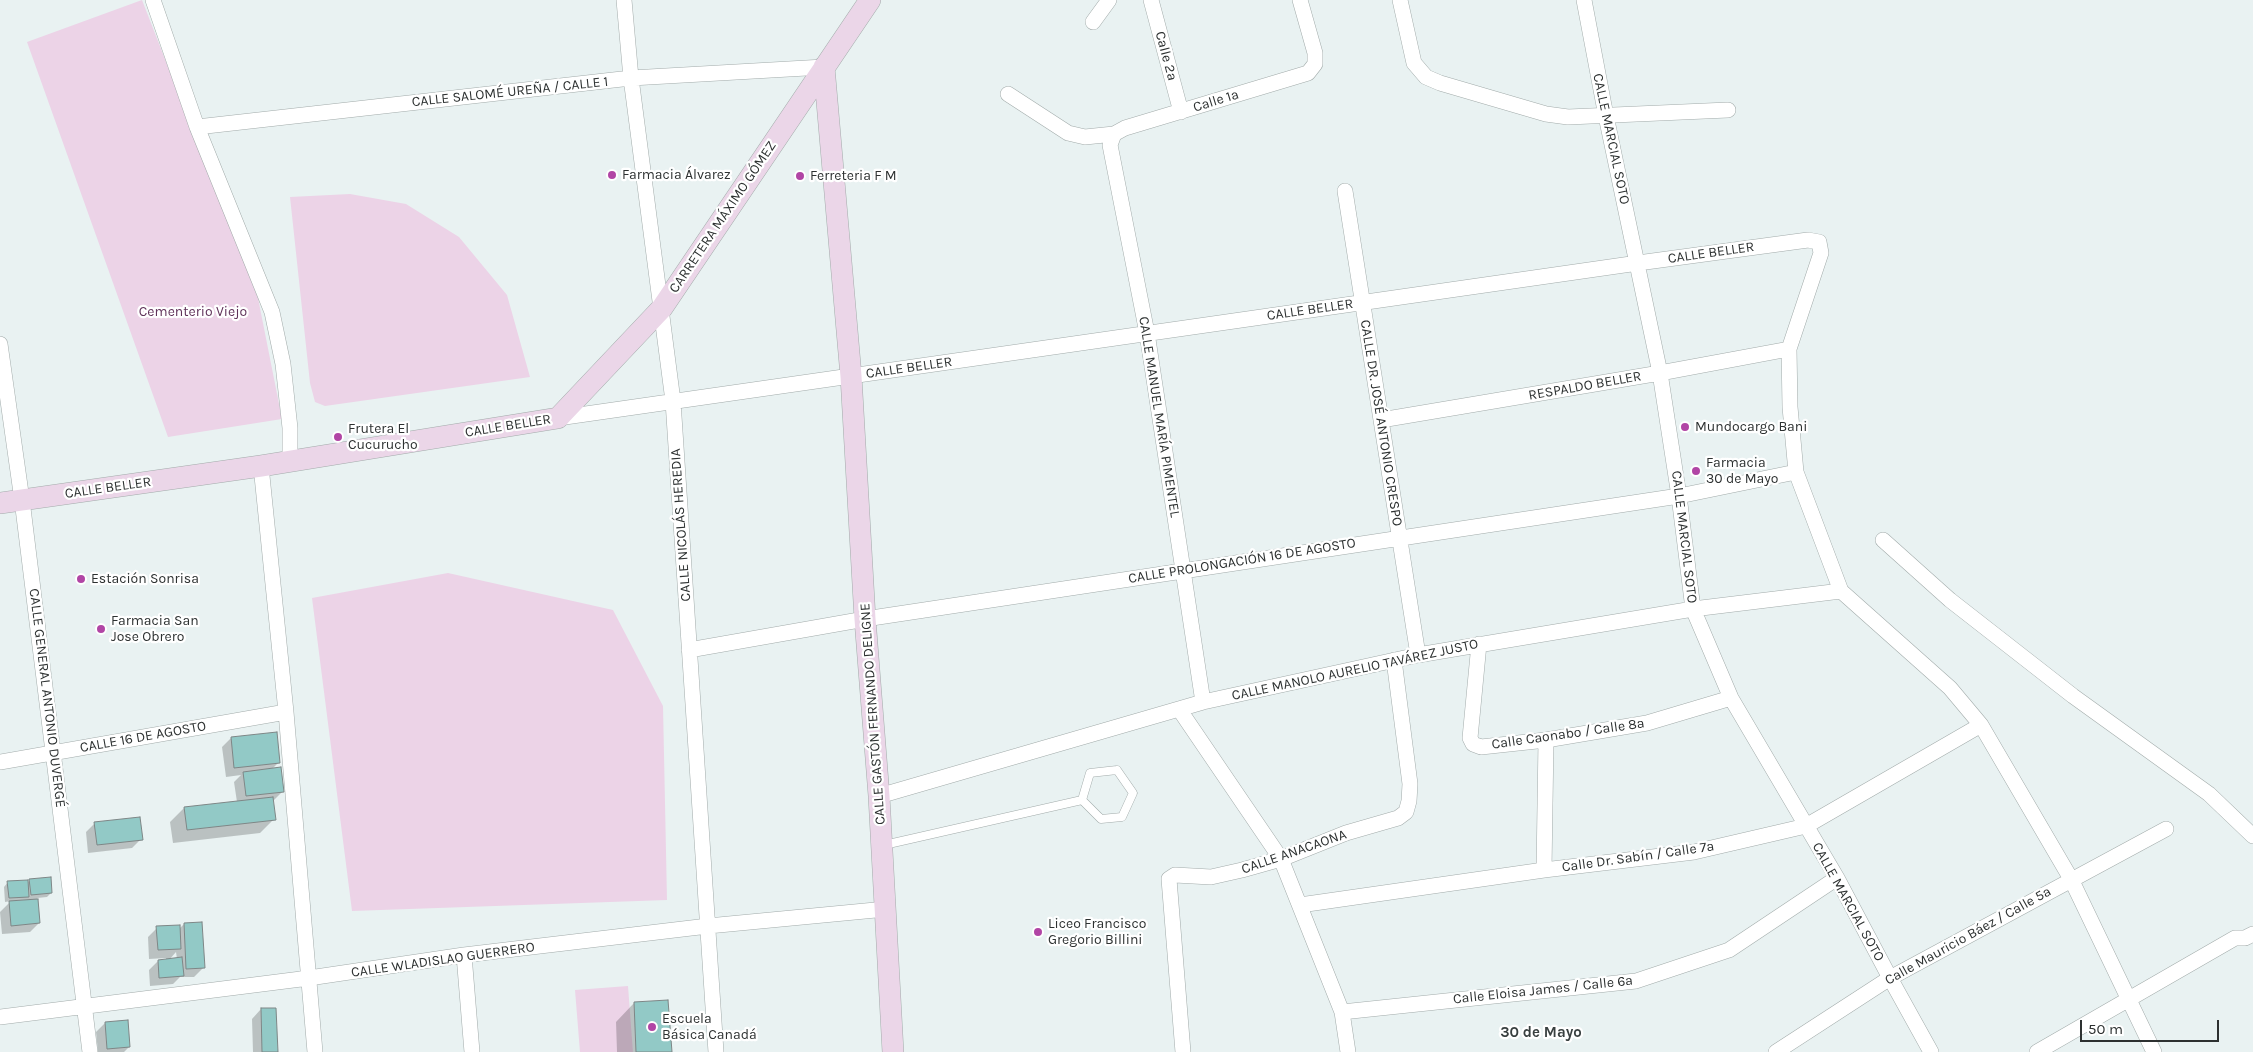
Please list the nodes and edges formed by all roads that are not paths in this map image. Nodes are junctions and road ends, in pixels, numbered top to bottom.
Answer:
1 (153, 0) edge
2 (624, 0) edge
3 (870, 0) edge
4 (1109, 0) edge
5 (1151, 0) edge
6 (1300, 0) edge
7 (1400, 0) edge
8 (1584, 0) edge
9 (1093, 22) dead end
10 (824, 68) junction
11 (631, 78) junction
12 (1008, 94) dead end
13 (1728, 110) dead end
14 (1181, 112) junction
15 (1606, 116) junction
16 (197, 127) junction
17 (1114, 134) junction
18 (1345, 191) dead end
19 (1638, 263) junction
20 (1362, 302) junction
21 (662, 308) junction
22 (1147, 333) junction
23 (0, 344) edge
24 (1789, 349) junction
25 (1660, 373) junction
26 (851, 376) junction
27 (673, 401) junction
28 (558, 418) junction
29 (1381, 420) junction
30 (290, 461) junction
31 (261, 466) junction
32 (1796, 472) junction
33 (1680, 496) junction
34 (22, 500) junction
35 (0, 503) edge
36 (1399, 537) junction
37 (1883, 540) dead end
38 (1183, 570) junction
39 (1841, 591) junction
40 (1692, 609) junction
41 (865, 619) junction
42 (1479, 644) junction
43 (689, 650) junction
44 (1418, 654) junction
45 (1394, 660) junction
46 (1731, 698) junction
47 (1203, 702) junction
48 (1179, 709) junction
49 (286, 712) junction
50 (1981, 725) junction
51 (1546, 740) junction
52 (54, 753) junction
53 (0, 762) edge
54 (879, 796) junction
55 (1082, 800) junction
56 (1806, 826) junction
57 (2166, 830) dead end
58 (2253, 836) edge
59 (882, 846) junction
60 (1281, 858) junction
61 (1544, 870) junction
62 (1837, 878) junction
63 (2071, 879) junction
64 (1300, 905) junction
65 (886, 909) junction
66 (708, 926) junction
67 (2250, 938) edge
68 (464, 955) junction
69 (310, 978) junction
70 (1890, 978) junction
71 (2130, 999) junction
72 (84, 1007) junction
73 (1342, 1012) junction
74 (0, 1017) edge
75 (90, 1052) edge
76 (315, 1052) edge
77 (472, 1052) edge
78 (716, 1052) edge
79 (893, 1052) edge
80 (1182, 1052) edge
81 (1348, 1052) edge
82 (1776, 1052) edge
83 (1931, 1052) edge
84 (2037, 1052) edge
85 (2154, 1052) edge

1 - 16 street
2 - 11 street, CALLE NICOLÁS HEREDIA
3 - 10 main road, CARRETERA MÁXIMO GÓMEZ
4 - 9 street
5 - 14 street, Calle 2ª
6 - 14 street, Calle 1ª
7 - 15 street
8 - 15 street, CALLE MARCIAL SOTO
10 - 11 street, CALLE SALOMÉ UREÑA / CALLE 1
10 - 21 main road, CARRETERA MÁXIMO GÓMEZ
10 - 26 main road, CALLE GASTÓN FERNANDO DELIGNE
11 - 16 street, CALLE SALOMÉ UREÑA / CALLE 1
11 - 21 street, CALLE NICOLÁS HEREDIA
12 - 17 street, Calle 1ª
13 - 15 street
14 - 17 street, Calle 1ª
15 - 19 street, CALLE MARCIAL SOTO
16 - 30 street
17 - 22 street, CALLE MANUEL MARÍA PIMENTEL
18 - 20 street, CALLE DR. JOSÉ ANTONIO CRESPO
19 - 20 street, CALLE BELLER
19 - 24 street, CALLE BELLER
19 - 25 street, CALLE MARCIAL SOTO
20 - 22 street, CALLE BELLER
20 - 29 street, CALLE DR. JOSÉ ANTONIO CRESPO
21 - 27 street, CALLE NICOLÁS HEREDIA
21 - 28 main road, CARRETERA MÁXIMO GÓMEZ
22 - 26 street, CALLE BELLER
22 - 38 street, CALLE MANUEL MARÍA PIMENTEL
23 - 34 street, CALLE GENERAL ANTONIO DUVERGÉ
24 - 25 street, RESPALDO BELLER
24 - 32 street
25 - 29 street, RESPALDO BELLER
25 - 33 street, CALLE MARCIAL SOTO
26 - 27 street, CALLE BELLER
26 - 41 main road, CALLE GASTÓN FERNANDO DELIGNE
27 - 28 street, CALLE BELLER
27 - 43 street, CALLE NICOLÁS HEREDIA
28 - 30 main road, CALLE BELLER
29 - 36 street, CALLE DR. JOSÉ ANTONIO CRESPO
30 - 31 main road, CALLE BELLER
31 - 34 main road, CALLE BELLER
31 - 49 street
32 - 33 street, CALLE PROLONGACIÓN 16 DE AGOSTO
32 - 39 street
33 - 36 street, CALLE PROLONGACIÓN 16 DE AGOSTO
33 - 40 street, CALLE MARCIAL SOTO
34 - 35 main road, CALLE BELLER
34 - 52 street, CALLE GENERAL ANTONIO DUVERGÉ
36 - 38 street, CALLE PROLONGACIÓN 16 DE AGOSTO
36 - 44 street, CALLE DR. JOSÉ ANTONIO CRESPO
37 - 58 street
38 - 41 street, CALLE PROLONGACIÓN 16 DE AGOSTO
38 - 47 street, CALLE MANUEL MARÍA PIMENTEL
39 - 40 street, CALLE MANOLO AURELIO TAVÁREZ JUSTO
39 - 50 street
40 - 42 street, CALLE MANOLO AURELIO TAVÁREZ JUSTO
40 - 46 street, CALLE MARCIAL SOTO
41 - 43 street, CALLE PROLONGACIÓN 16 DE AGOSTO
41 - 54 main road, CALLE GASTÓN FERNANDO DELIGNE
42 - 44 street, CALLE MANOLO AURELIO TAVÁREZ JUSTO
42 - 51 street, Calle Caonabo / Calle 8ª
43 - 66 street, CALLE NICOLÁS HEREDIA
44 - 45 street, CALLE MANOLO AURELIO TAVÁREZ JUSTO
45 - 47 street, CALLE MANOLO AURELIO TAVÁREZ JUSTO
45 - 60 street, CALLE ANACAONA
46 - 51 street, Calle Caonabo / Calle 8ª
46 - 56 street, CALLE MARCIAL SOTO
47 - 48 street, CALLE MANOLO AURELIO TAVÁREZ JUSTO
48 - 54 street, CALLE MANOLO AURELIO TAVÁREZ JUSTO
48 - 60 street
49 - 52 street, CALLE 16 DE AGOSTO
49 - 69 street
50 - 56 street, Calle Dr. Sabín / Calle 7ª
50 - 63 street
51 - 61 street
52 - 53 street, CALLE 16 DE AGOSTO
52 - 72 street, CALLE GENERAL ANTONIO DUVERGÉ
54 - 59 main road, CALLE GASTÓN FERNANDO DELIGNE
55 - 55 lane
55 - 59 lane
56 - 61 street, Calle Dr. Sabín / Calle 7ª
56 - 62 street, CALLE MARCIAL SOTO
57 - 63 street, Calle Mauricio Báez / Calle 5ª
59 - 65 main road, CALLE GASTÓN FERNANDO DELIGNE
60 - 64 street
60 - 80 street, CALLE ANACAONA
61 - 64 street, Calle Dr. Sabín / Calle 7ª
62 - 70 street, CALLE MARCIAL SOTO
62 - 73 street, Calle Eloisa James / Calle 6ª
63 - 70 street, Calle Mauricio Báez / Calle 5ª
63 - 71 street
64 - 73 street
65 - 66 street, CALLE WLADISLAO GUERRERO
65 - 79 main road, CALLE GASTÓN FERNANDO DELIGNE
66 - 68 street, CALLE WLADISLAO GUERRERO
66 - 78 street, CALLE NICOLÁS HEREDIA
67 - 71 street
68 - 69 street, CALLE WLADISLAO GUERRERO
68 - 77 street
69 - 72 street, CALLE WLADISLAO GUERRERO
69 - 76 street
70 - 82 street, Calle Mauricio Báez / Calle 5ª
70 - 83 street, CALLE MARCIAL SOTO
71 - 84 street
71 - 85 street
72 - 74 street, CALLE WLADISLAO GUERRERO
72 - 75 street, CALLE GENERAL ANTONIO DUVERGÉ
73 - 81 street

